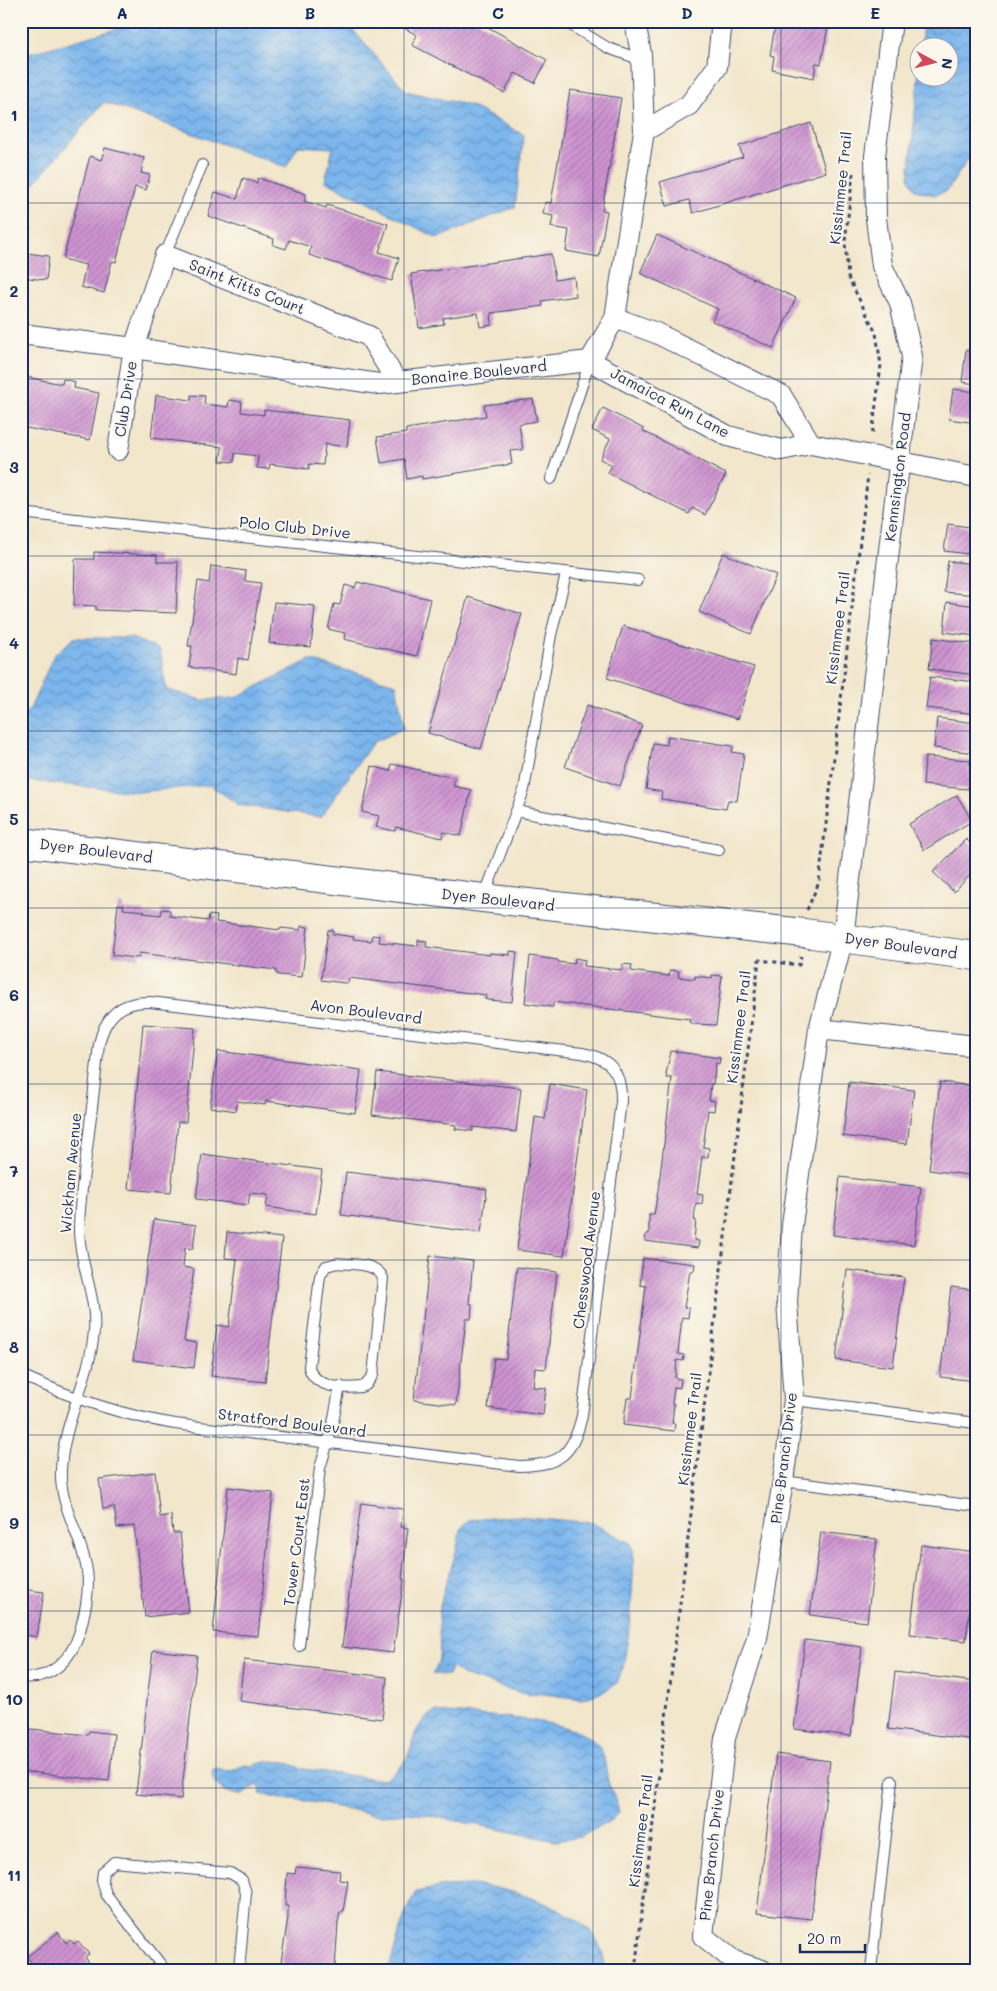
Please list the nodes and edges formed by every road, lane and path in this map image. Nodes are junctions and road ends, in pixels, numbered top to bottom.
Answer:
1 (564, 21) edge
2 (635, 21) edge
3 (722, 21) edge
4 (892, 21) edge
5 (642, 60) junction
6 (644, 131) junction
7 (202, 165) dead end
8 (854, 165) dead end
9 (165, 255) junction
10 (615, 318) junction
11 (21, 334) edge
12 (134, 348) junction
13 (590, 360) junction
14 (397, 382) junction
15 (811, 444) junction
16 (118, 450) dead end
17 (870, 457) junction
18 (901, 460) junction
19 (976, 477) edge
20 (551, 480) dead end
21 (21, 513) edge
22 (566, 574) junction
23 (638, 580) dead end
24 (516, 811) junction
25 (21, 842) edge
26 (719, 850) dead end
27 (483, 898) junction
28 (804, 933) junction
29 (843, 938) junction
30 (976, 956) edge
31 (115, 1011) joint
32 (819, 1029) junction
33 (976, 1046) edge
34 (613, 1066) joint
35 (21, 1375) edge
36 (340, 1386) junction
37 (78, 1400) junction
38 (794, 1400) junction
39 (976, 1423) edge
40 (327, 1442) junction
41 (564, 1455) joint
42 (783, 1481) junction
43 (976, 1506) edge
44 (299, 1646) dead end
45 (21, 1677) edge
46 (892, 1781) dead end
47 (165, 1970) edge
48 (239, 1970) edge
49 (636, 1970) edge
50 (762, 1970) edge
51 (871, 1970) edge

1 - 5 lane
2 - 5 street
3 - 6 street
4 - 18 street, Kennsington Road
5 - 6 street
6 - 10 street
7 - 9 lane
8 - 17 path, Kissimmee Trail
9 - 12 street
9 - 14 street, Saint Kitts Court
10 - 13 street
10 - 15 street
11 - 12 street, Bonaire Boulevard
12 - 14 street, Bonaire Boulevard
12 - 16 street, Club Drive
13 - 14 street, Bonaire Boulevard
13 - 15 street, Jamaica Run Lane
13 - 20 lane
15 - 17 street, Jamaica Run Lane
17 - 18 street, Jamaica Run Lane
17 - 28 path, Kissimmee Trail
18 - 19 street, Jamaica Run Lane
18 - 29 street, Kennsington Road
21 - 22 lane, Polo Club Drive
22 - 23 lane, Polo Club Drive
22 - 24 lane
24 - 26 lane
24 - 27 lane
25 - 27 main road, Dyer Boulevard
27 - 28 main road, Dyer Boulevard
28 - 29 main road, Dyer Boulevard
28 - 49 path, Kissimmee Trail
29 - 30 main road, Dyer Boulevard
29 - 32 street, Pine Branch Drive
31 - 34 lane, Avon Boulevard
31 - 37 lane, Wickham Avenue
32 - 33 street
32 - 38 street, Pine Branch Drive
34 - 41 lane, Chesswood Avenue
35 - 37 lane, Stratford Boulevard
36 - 36 lane
36 - 40 lane, Tower Court East
37 - 40 lane, Stratford Boulevard
37 - 45 lane, Wickham Avenue
38 - 39 lane
38 - 42 street, Pine Branch Drive
40 - 41 lane, Stratford Boulevard
40 - 44 lane, Tower Court East
42 - 43 lane
42 - 50 street, Pine Branch Drive
46 - 51 lane
47 - 48 lane

